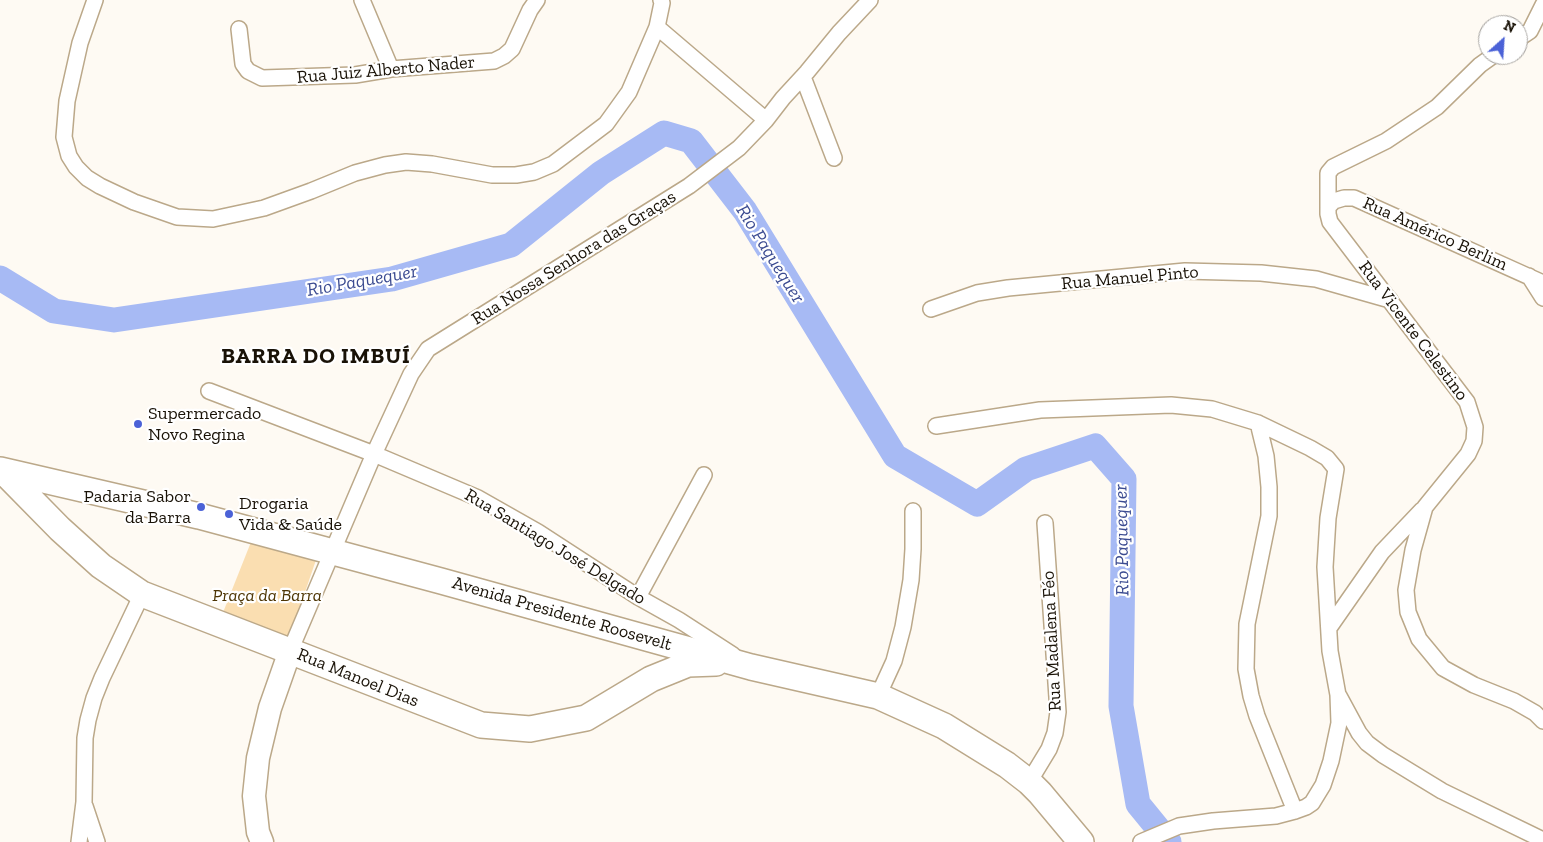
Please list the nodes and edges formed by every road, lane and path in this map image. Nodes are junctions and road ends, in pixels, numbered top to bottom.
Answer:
1 (95, 0) edge
2 (362, 0) edge
3 (537, 0) edge
4 (661, 0) edge
5 (870, 0) edge
6 (1543, 5) edge
7 (657, 27) junction
8 (239, 28) dead end
9 (1528, 32) edge
10 (1480, 65) edge
11 (391, 69) junction
12 (803, 77) junction
13 (766, 120) junction
14 (834, 158) dead end
15 (1328, 207) junction
16 (1536, 280) edge
17 (1543, 298) edge
18 (1390, 300) junction
19 (931, 309) dead end
20 (210, 391) dead end
21 (1258, 423) junction
22 (936, 426) dead end
23 (374, 454) junction
24 (1, 474) edge
25 (704, 475) dead end
26 (80, 489) junction
27 (1425, 507) junction
28 (913, 511) dead end
29 (1045, 524) dead end
30 (60, 529) junction
31 (331, 552) junction
32 (142, 594) junction
33 (638, 597) junction
34 (1329, 628) junction
35 (647, 638) junction
36 (290, 651) junction
37 (752, 667) junction
38 (652, 679) junction
39 (1338, 695) junction
40 (878, 696) junction
41 (1543, 721) edge
42 (1029, 782) junction
43 (84, 802) junction
44 (1295, 811) junction
45 (1543, 840) edge
46 (79, 842) edge
47 (98, 842) edge
48 (262, 842) edge
49 (1081, 842) edge
50 (1141, 842) edge

1 - 7 street
2 - 11 street
3 - 11 street, Rua Juiz Alberto Nader
4 - 7 street
5 - 12 street, Rua Nossa Senhora das Graças
6 - 9 street
7 - 13 street
8 - 11 street, Rua Juiz Alberto Nader
10 - 15 street, Rua Vicente Celestino
12 - 13 street, Rua Nossa Senhora das Graças
12 - 14 street
13 - 23 street, Rua Nossa Senhora das Graças
15 - 16 street, Rua Américo Berlim
15 - 18 street, Rua Vicente Celestino
16 - 17 street
18 - 19 street, Rua Manuel Pinto
18 - 27 street, Rua Vicente Celestino
20 - 23 street, Rua Santiago José Delgado
21 - 22 street
21 - 34 street
21 - 44 street
23 - 31 street, Rua Nossa Senhora das Graças
23 - 33 street, Rua Santiago José Delgado
24 - 26 main road, Avenida Presidente Roosevelt
24 - 30 main road, Rua Manoel Dias
25 - 33 street
26 - 30 main road
26 - 31 main road, Avenida Presidente Roosevelt
27 - 34 street, Rua Vicente Celestino
27 - 41 street, Rua Vicente Celestino
28 - 40 street
29 - 42 street, Rua Madalena Féo
30 - 32 main road, Rua Manoel Dias
31 - 35 main road, Avenida Presidente Roosevelt
31 - 36 street, Rua Nossa Senhora das Graças
32 - 36 main road, Rua Manoel Dias
32 - 43 street
33 - 37 street, Rua Santiago José Delgado
34 - 39 street
35 - 37 main road, Avenida Presidente Roosevelt
35 - 38 main road
36 - 38 main road, Rua Manoel Dias
36 - 48 main road
37 - 38 main road, Rua Manoel Dias
37 - 40 main road, Avenida Presidente Roosevelt
39 - 44 street
39 - 45 street
40 - 42 main road, Avenida Presidente Roosevelt
42 - 49 main road, Avenida Presidente Roosevelt
43 - 46 street
43 - 47 street
44 - 50 street

